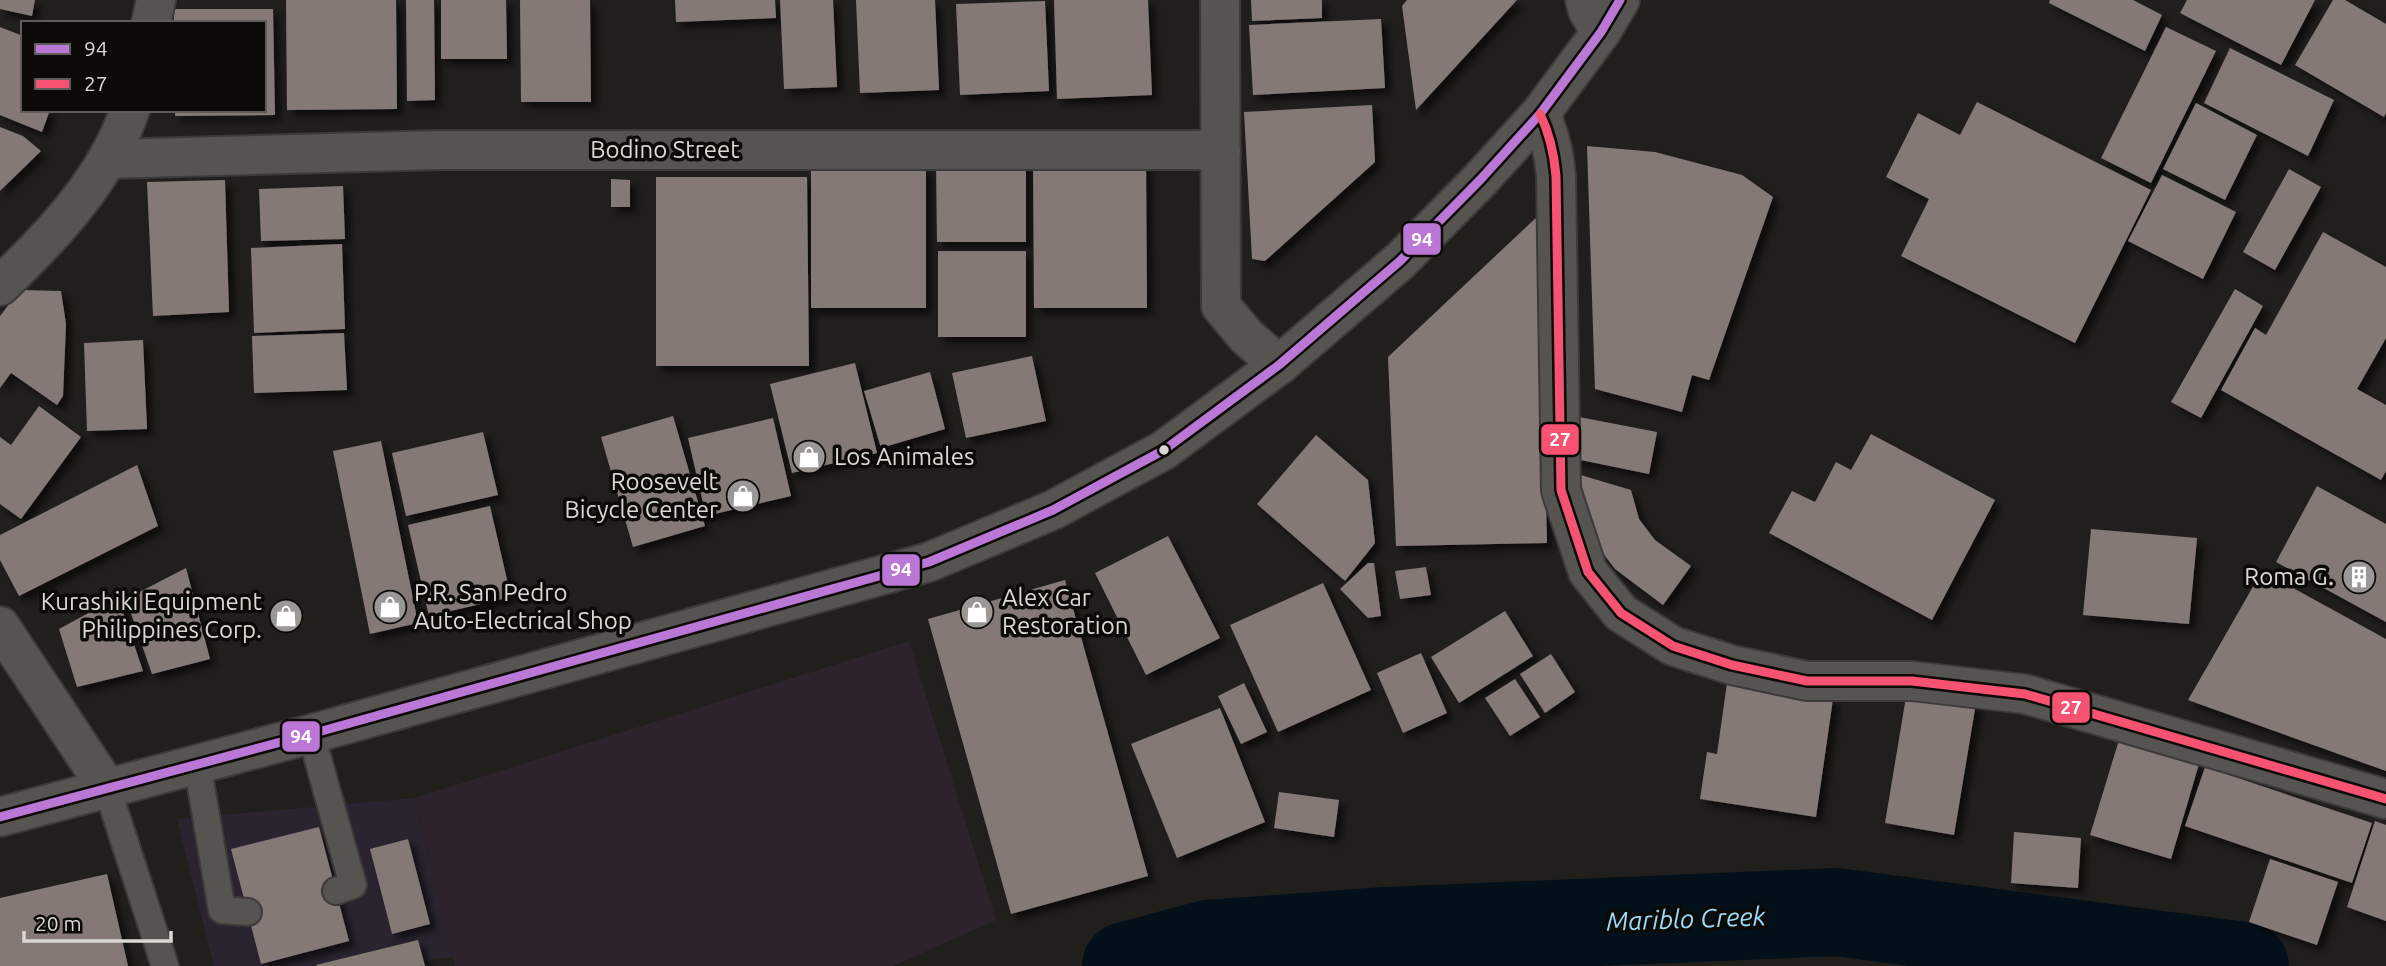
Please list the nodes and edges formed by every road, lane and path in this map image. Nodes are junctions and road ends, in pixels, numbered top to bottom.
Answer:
1 (156, 0) edge
2 (1220, 0) edge
3 (1620, 0) edge
4 (1593, 16) edge
5 (151, 21) edge
6 (129, 112) edge
7 (1540, 114) junction
8 (1221, 150) junction
9 (108, 159) junction
10 (0, 286) edge
11 (1279, 365) junction
12 (0, 626) edge
13 (311, 734) junction
14 (197, 764) junction
15 (107, 788) junction
16 (2386, 799) edge
17 (0, 817) edge
18 (336, 891) dead end
19 (248, 912) dead end
20 (165, 966) edge

1 - 5 street
2 - 8 street
3 - 4 street
4 - 7 street
6 - 9 street
7 - 11 street
7 - 16 street
8 - 9 street, Bodino Street
8 - 11 street
9 - 10 street
11 - 13 street
12 - 15 street
13 - 14 street
13 - 18 lane
14 - 15 street
14 - 19 lane
15 - 17 street
15 - 20 lane

